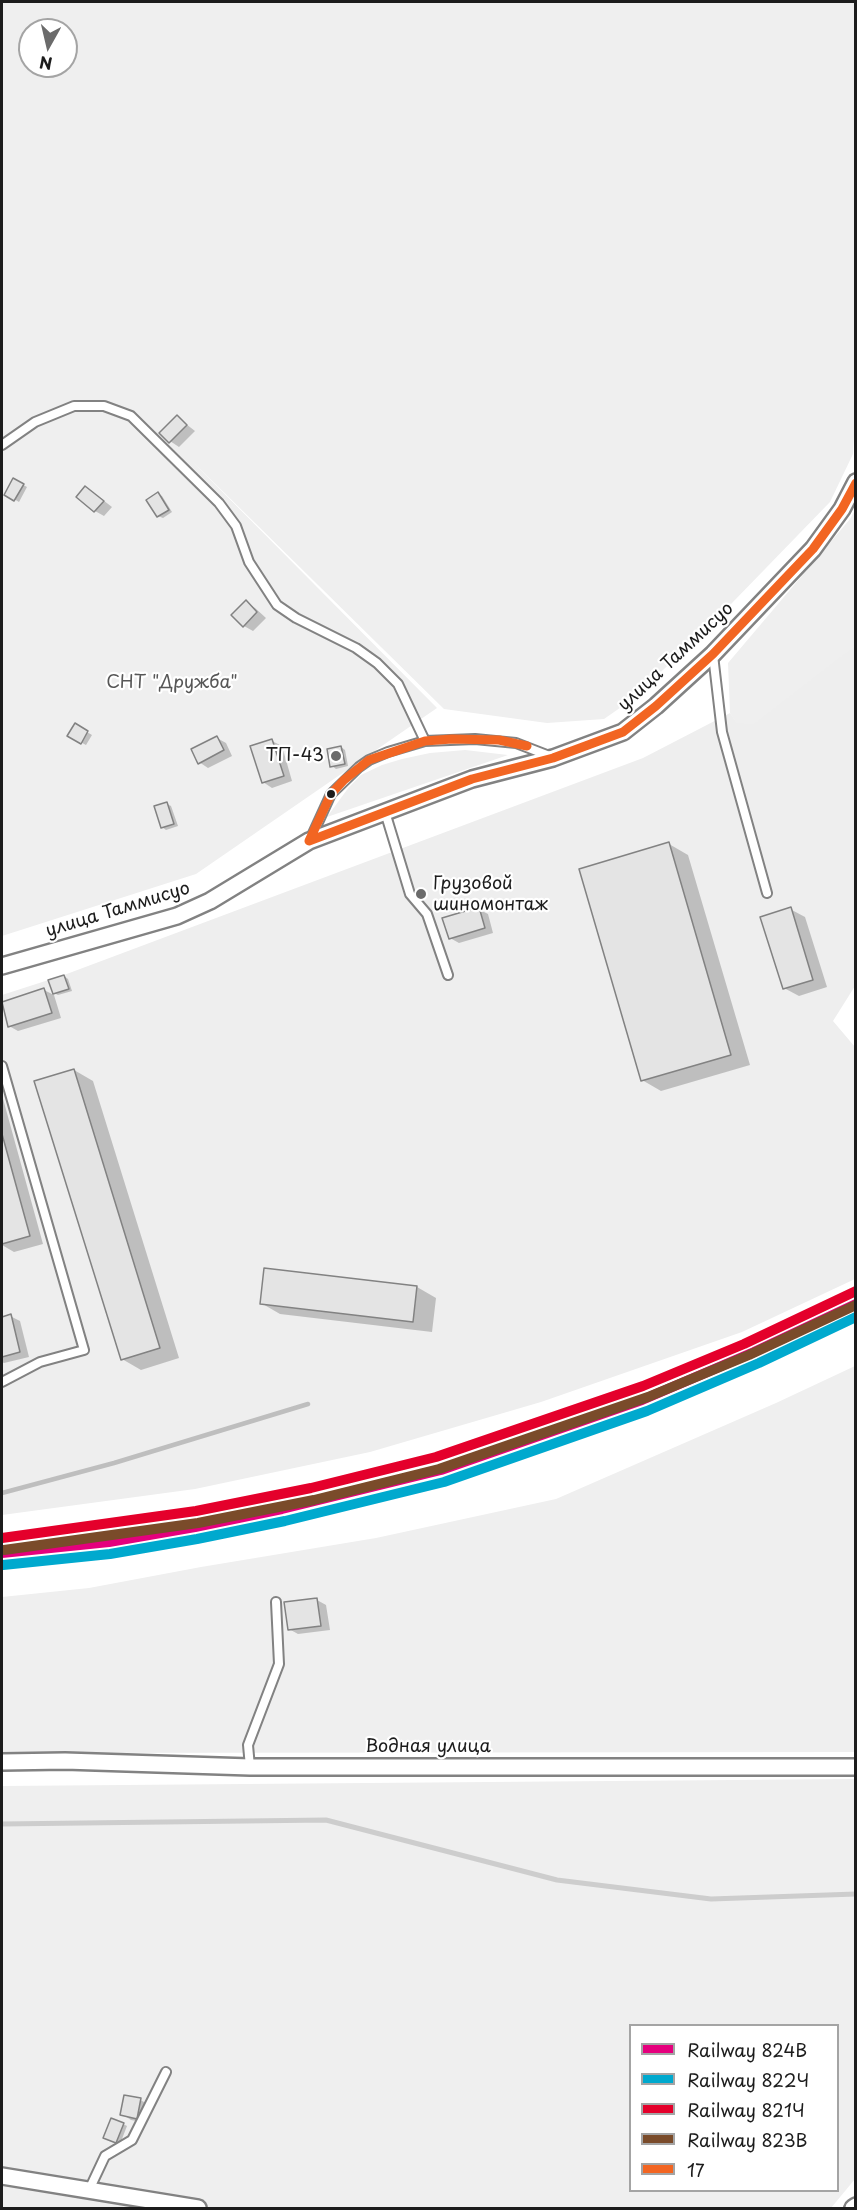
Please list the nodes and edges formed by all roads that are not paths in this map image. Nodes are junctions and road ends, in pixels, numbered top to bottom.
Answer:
1 (2, 445) edge
2 (855, 482) edge
3 (713, 654) junction
4 (425, 741) junction
5 (553, 758) junction
6 (385, 813) junction
7 (309, 841) junction
8 (766, 893) dead end
9 (2, 966) edge
10 (448, 975) dead end
11 (2, 1066) edge
12 (2, 1382) edge
13 (276, 1602) dead end
14 (2, 1762) edge
15 (250, 1767) junction
16 (855, 1767) edge
17 (166, 2072) dead end
18 (2, 2176) edge
19 (89, 2190) junction
20 (198, 2208) edge

1 - 4 lane
2 - 3 street, улица Таммисуо
3 - 5 street, улица Таммисуо
3 - 8 lane
4 - 5 lane
4 - 7 lane
5 - 6 street, улица Таммисуо
6 - 7 street, улица Таммисуо
6 - 10 lane
7 - 9 street, улица Таммисуо
11 - 12 lane
13 - 15 lane
14 - 15 street, Водная улица
15 - 16 street, Водная улица
17 - 19 lane
18 - 19 street
19 - 20 street

